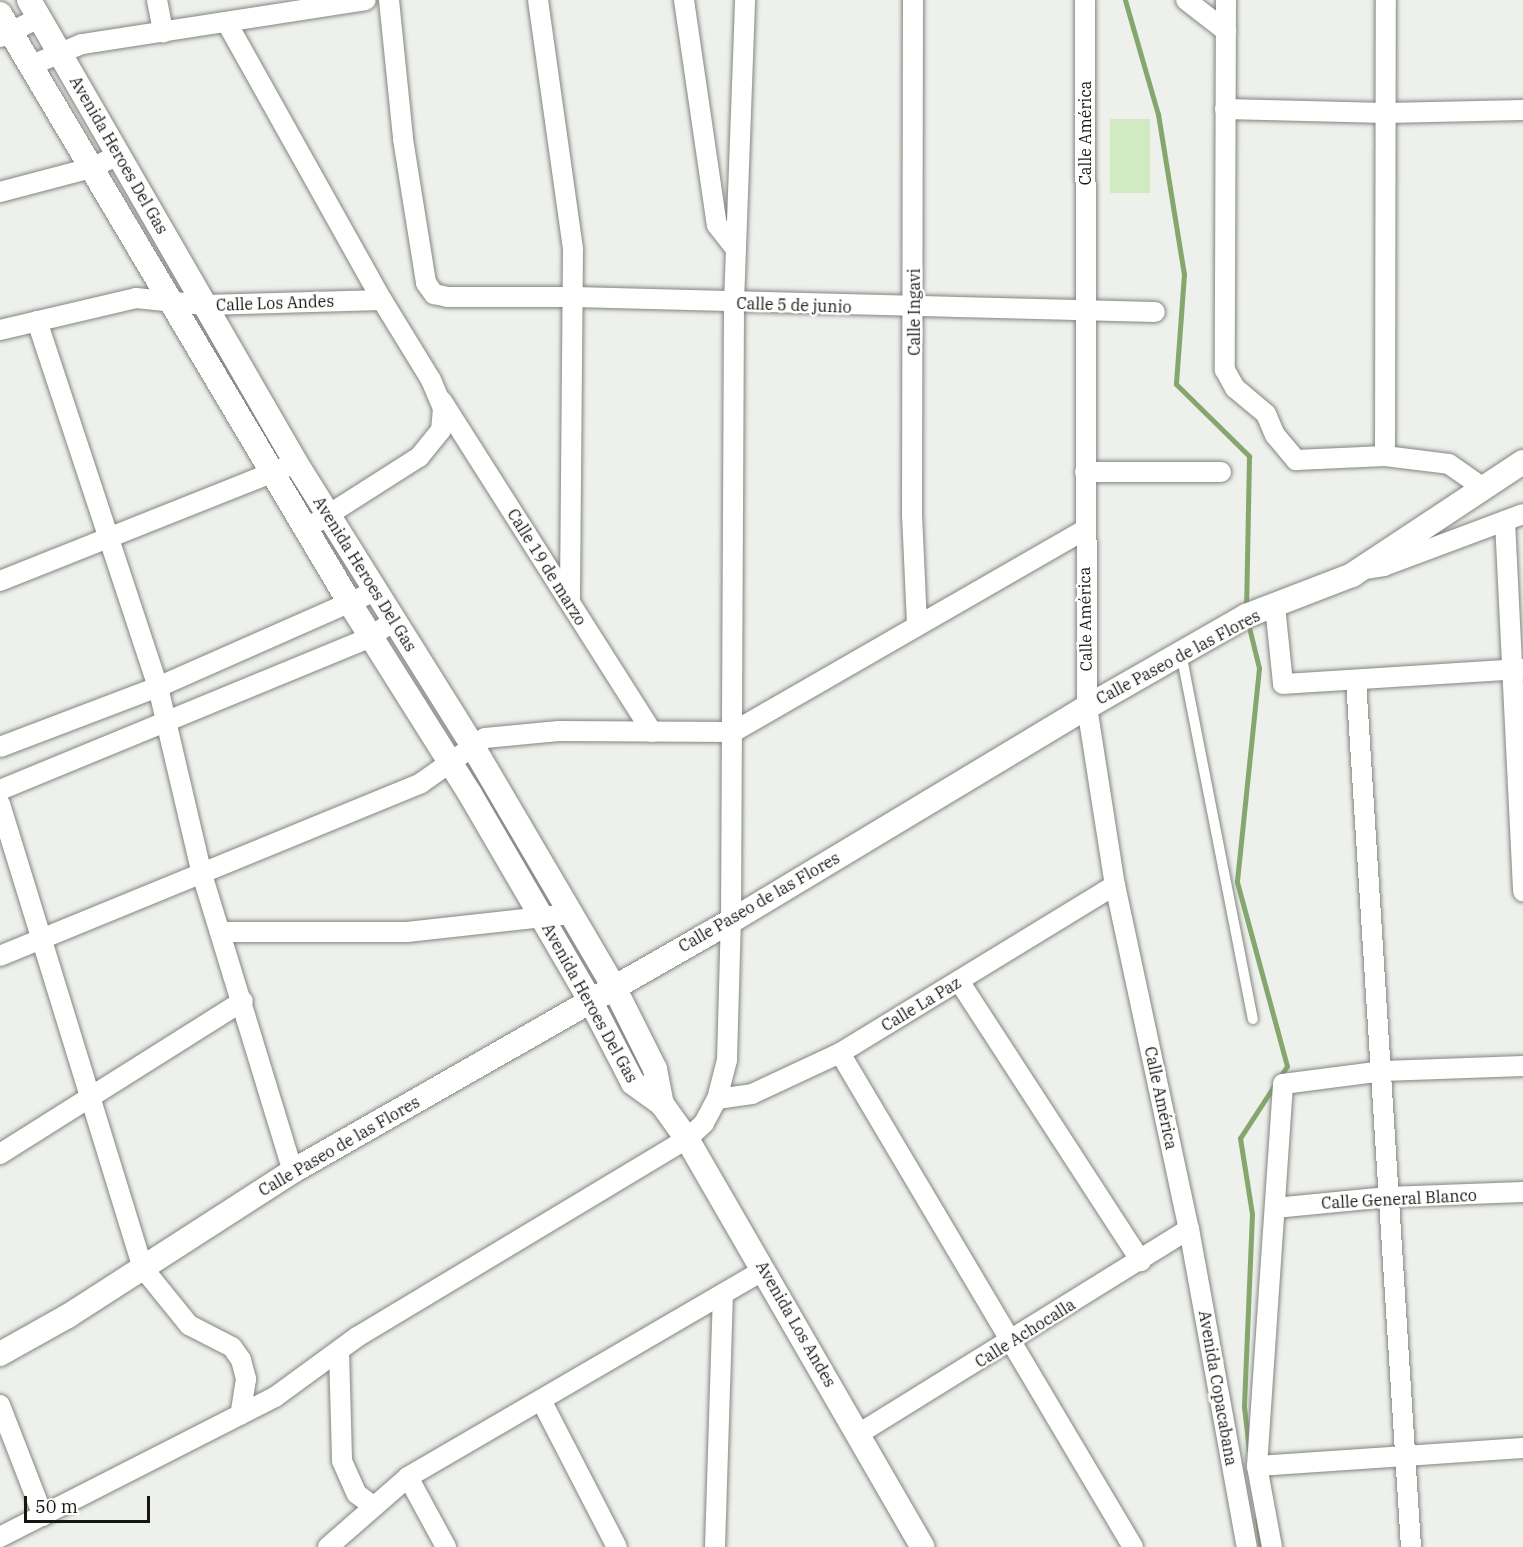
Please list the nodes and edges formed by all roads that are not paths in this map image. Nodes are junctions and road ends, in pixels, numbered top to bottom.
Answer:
1 (157, 0) edge
2 (366, 0) edge
3 (389, 0) edge
4 (538, 0) edge
5 (684, 0) edge
6 (745, 0) edge
7 (913, 0) edge
8 (1085, 0) edge
9 (1186, 0) edge
10 (1226, 0) edge
11 (1386, 0) edge
12 (34, 9) edge
13 (227, 23) junction
14 (4, 27) edge
15 (1226, 31) junction
16 (164, 32) junction
17 (59, 50) junction
18 (32, 65) junction
19 (1226, 109) junction
20 (1523, 110) edge
21 (1386, 113) junction
22 (117, 156) junction
23 (91, 168) junction
24 (0, 192) edge
25 (736, 249) junction
26 (574, 297) junction
27 (169, 300) junction
28 (382, 300) junction
29 (734, 303) junction
30 (205, 305) junction
31 (914, 309) junction
32 (1085, 311) junction
33 (1155, 312) dead end
34 (37, 321) junction
35 (0, 330) edge
36 (442, 401) junction
37 (1385, 456) junction
38 (1523, 462) edge
39 (296, 463) junction
40 (1085, 472) junction
41 (1221, 472) dead end
42 (273, 473) junction
43 (1481, 486) junction
44 (329, 516) junction
45 (1514, 517) edge
46 (306, 529) junction
47 (1084, 530) junction
48 (110, 539) junction
49 (1360, 570) junction
50 (0, 581) edge
51 (376, 591) junction
52 (570, 602) junction
53 (351, 605) junction
54 (1275, 606) junction
55 (394, 620) junction
56 (917, 624) junction
57 (371, 637) junction
58 (1181, 653) junction
59 (1518, 669) edge
60 (1356, 680) junction
61 (158, 687) junction
62 (1087, 706) junction
63 (166, 722) junction
64 (652, 732) junction
65 (733, 732) junction
66 (472, 744) junction
67 (0, 747) edge
68 (450, 762) junction
69 (0, 790) edge
70 (0, 804) edge
71 (201, 871) junction
72 (1115, 885) junction
73 (1523, 892) edge
74 (570, 914) junction
75 (542, 919) junction
76 (731, 921) junction
77 (222, 932) junction
78 (43, 939) junction
79 (0, 956) edge
80 (959, 981) junction
81 (613, 985) junction
82 (590, 1000) junction
83 (243, 1001) junction
84 (1253, 1019) dead end
85 (840, 1053) junction
86 (1523, 1066) edge
87 (1383, 1071) junction
88 (717, 1099) junction
89 (90, 1101) junction
90 (662, 1104) junction
91 (687, 1139) junction
92 (0, 1154) edge
93 (293, 1171) junction
94 (1523, 1192) edge
95 (1387, 1197) junction
96 (1275, 1208) junction
97 (1189, 1229) junction
98 (1141, 1261) junction
99 (142, 1267) junction
100 (764, 1270) junction
101 (723, 1296) junction
102 (1012, 1341) junction
103 (339, 1351) junction
104 (0, 1354) edge
105 (541, 1400) junction
106 (0, 1405) edge
107 (240, 1415) junction
108 (860, 1434) junction
109 (1523, 1448) edge
110 (1405, 1457) junction
111 (1257, 1466) junction
112 (408, 1477) junction
113 (374, 1507) junction
114 (43, 1516) junction
115 (0, 1537) edge
116 (328, 1547) edge
117 (446, 1547) edge
118 (617, 1547) edge
119 (715, 1547) edge
120 (923, 1547) edge
121 (1133, 1547) edge
122 (1247, 1547) edge
123 (1272, 1547) edge
124 (1411, 1547) edge

1 - 16 street
2 - 13 street
3 - 26 street, Calle 5 de junio
4 - 26 street
5 - 25 street
6 - 25 street
7 - 31 street, Calle Ingavi
8 - 32 street, Calle América
9 - 15 street
10 - 15 street
11 - 21 street
12 - 14 street
12 - 17 street, Avenida Heroes Del Gas
13 - 16 street
13 - 28 street, Calle 19 de marzo
14 - 18 street, Avenida Heroes Del Gas
15 - 19 street
16 - 17 street
17 - 18 street
17 - 22 street, Avenida Heroes Del Gas
18 - 23 street, Avenida Heroes Del Gas
19 - 21 street
19 - 37 street
20 - 21 street
21 - 37 street
22 - 23 street
22 - 30 street, Avenida Heroes Del Gas
23 - 24 street
23 - 27 street, Avenida Heroes Del Gas
25 - 29 street
26 - 29 street, Calle 5 de junio
26 - 52 street
27 - 30 street, Calle Los Andes
27 - 34 street, Calle Los Andes
27 - 42 street, Avenida Heroes Del Gas
28 - 30 street, Calle Los Andes
28 - 36 street, Calle 19 de marzo
29 - 31 street, Calle 5 de junio
29 - 65 street
30 - 39 street, Avenida Heroes Del Gas
31 - 32 street, Calle 5 de junio
31 - 56 street, Calle Ingavi
32 - 33 street, Calle 5 de junio
32 - 40 street, Calle América
34 - 35 street, Calle Los Andes
34 - 48 street
36 - 44 street
36 - 52 street, Calle 19 de marzo
37 - 43 street
38 - 43 street, Calle Paseo de las Flores
39 - 42 street
39 - 44 street, Avenida Heroes Del Gas
40 - 41 street
40 - 47 street, Calle América
42 - 46 street, Avenida Heroes Del Gas
42 - 48 street
43 - 49 street, Calle Paseo de las Flores
44 - 46 street
44 - 51 street, Avenida Heroes Del Gas
45 - 49 street
45 - 59 street
46 - 53 street, Avenida Heroes Del Gas
47 - 56 street
47 - 62 street, Calle América
48 - 50 street
48 - 61 street
49 - 54 street, Calle Paseo de las Flores
51 - 53 street
51 - 55 street, Avenida Heroes Del Gas
52 - 64 street, Calle 19 de marzo
53 - 57 street, Avenida Heroes Del Gas
53 - 61 street
54 - 58 street, Calle Paseo de las Flores
54 - 60 street
55 - 57 street
55 - 66 street, Avenida Heroes Del Gas
56 - 65 street
57 - 63 street
57 - 68 street, Avenida Heroes Del Gas
58 - 62 street, Calle Paseo de las Flores
58 - 84 lane
59 - 60 street
59 - 73 street
60 - 87 street
61 - 63 street
61 - 67 street
62 - 72 street, Calle América
62 - 76 street, Calle Paseo de las Flores
63 - 69 street
63 - 71 street
64 - 65 street
64 - 66 street
65 - 76 street
66 - 68 street
66 - 74 street, Avenida Heroes Del Gas
68 - 71 street
68 - 75 street, Avenida Heroes Del Gas
70 - 78 street
71 - 77 street
71 - 78 street
72 - 80 street, Calle La Paz
72 - 97 street, Calle América
74 - 75 street
74 - 81 street, Avenida Heroes Del Gas
75 - 77 street
75 - 82 street, Avenida Heroes Del Gas
76 - 81 street, Calle Paseo de las Flores
76 - 88 street
77 - 83 street
78 - 79 street
78 - 89 street
80 - 85 street, Calle La Paz
80 - 98 street
81 - 82 street, Calle Paseo de las Flores
81 - 90 street, Avenida Heroes Del Gas
82 - 90 street, Avenida Heroes Del Gas
82 - 93 street, Calle Paseo de las Flores
83 - 89 street
83 - 93 street
85 - 88 street, Calle La Paz
85 - 102 street
86 - 87 street
87 - 95 street
87 - 96 street
88 - 91 street
89 - 92 street
89 - 99 street
90 - 91 street, Avenida Los Andes
91 - 100 street, Avenida Los Andes
91 - 103 street
93 - 99 street, Calle Paseo de las Flores
94 - 95 street, Calle General Blanco
95 - 96 street, Calle General Blanco
95 - 110 street
96 - 111 street
97 - 98 street, Calle Achocalla
97 - 122 street, Avenida Copacabana
98 - 102 street, Calle Achocalla
99 - 104 street, Calle Paseo de las Flores
99 - 107 street
100 - 101 street
100 - 108 street, Avenida Los Andes
101 - 105 street
101 - 119 street
102 - 108 street, Calle Achocalla
102 - 121 street
103 - 107 street
103 - 113 street
105 - 112 street
105 - 118 street
106 - 114 street
107 - 114 street
108 - 120 street, Avenida Los Andes
109 - 110 street
110 - 111 street
110 - 124 street
111 - 123 street
112 - 113 street
112 - 117 street
113 - 116 street
114 - 115 street

